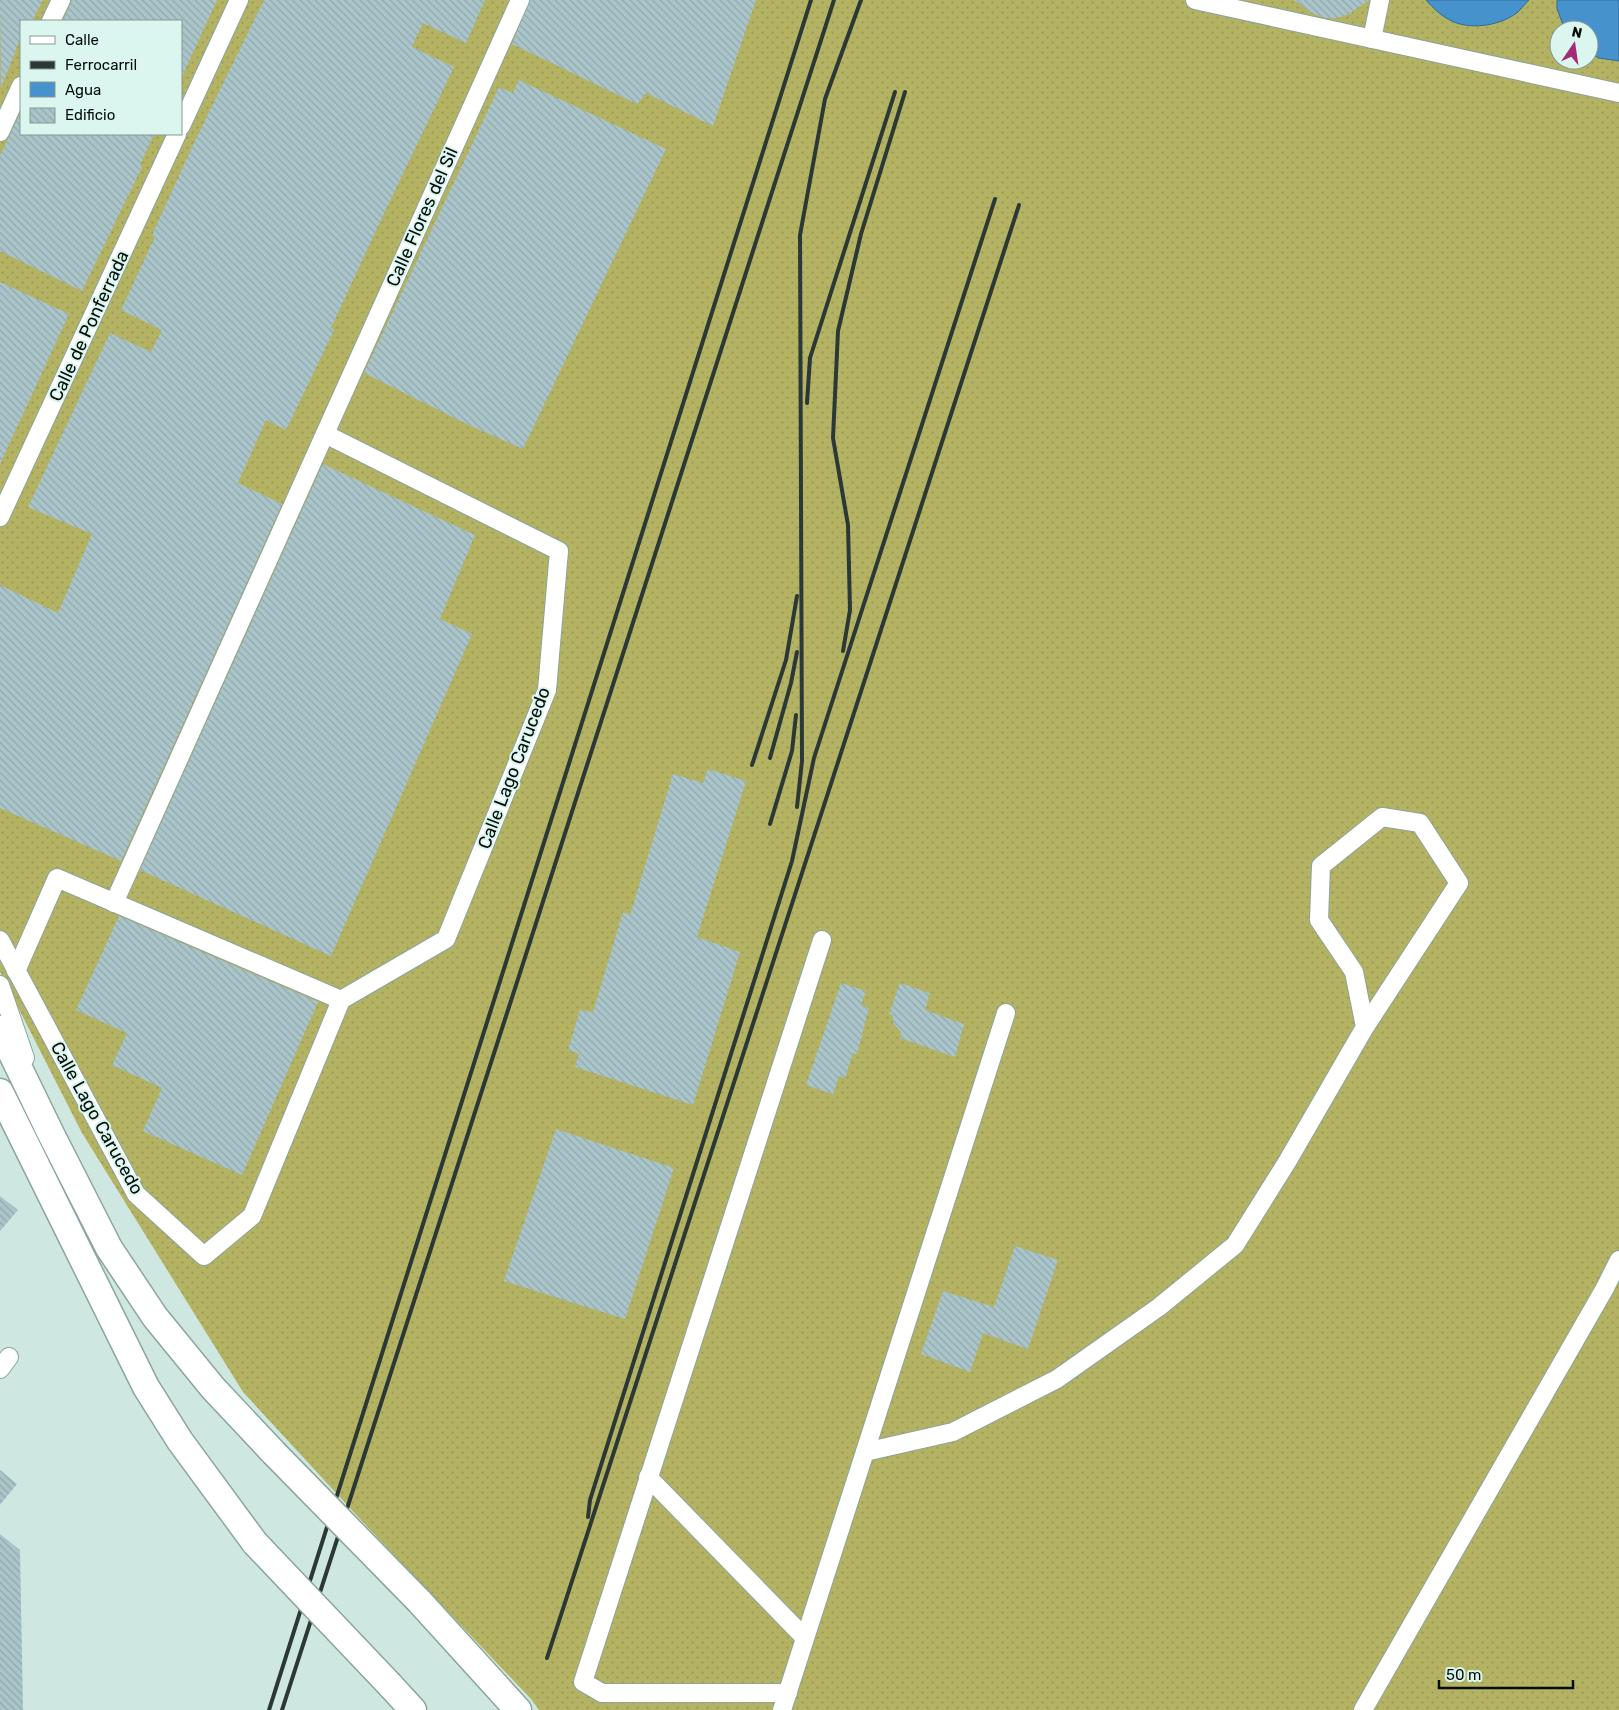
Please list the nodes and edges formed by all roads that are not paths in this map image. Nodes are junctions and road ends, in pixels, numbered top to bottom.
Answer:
1 (61, 0) edge
2 (239, 0) edge
3 (520, 0) edge
4 (1195, 0) edge
5 (1380, 0) edge
6 (52, 20) edge
7 (1372, 39) junction
8 (20, 88) edge
9 (1619, 93) edge
10 (182, 124) edge
11 (0, 132) edge
12 (177, 135) edge
13 (325, 434) junction
14 (0, 517) edge
15 (114, 903) junction
16 (0, 940) edge
17 (822, 940) dead end
18 (16, 971) junction
19 (0, 985) edge
20 (340, 1000) junction
21 (1006, 1014) dead end
22 (1365, 1027) junction
23 (0, 1029) edge
24 (0, 1092) edge
25 (51, 1134) junction
26 (1619, 1260) edge
27 (865, 1452) junction
28 (648, 1477) junction
29 (805, 1638) junction
30 (788, 1693) junction
31 (413, 1710) edge
32 (518, 1710) edge
33 (782, 1710) edge
34 (1363, 1710) edge

1 - 6 street
2 - 10 street
3 - 13 street, Calle Flores del Sil
4 - 7 street
5 - 7 street
7 - 9 street
8 - 11 street
12 - 14 street, Calle de Ponferrada
13 - 15 street, Calle Flores del Sil
13 - 20 street, Calle Lago Carucedo
15 - 18 street
15 - 20 street
16 - 18 street, Calle Lago Carucedo
17 - 28 street
18 - 20 street, Calle Lago Carucedo
19 - 25 street
21 - 27 street
22 - 22 street
22 - 27 street
23 - 25 highway
24 - 31 highway, bridge
25 - 32 highway, bridge
26 - 34 street
27 - 29 street
28 - 29 street
28 - 30 street
29 - 30 street
30 - 33 street

